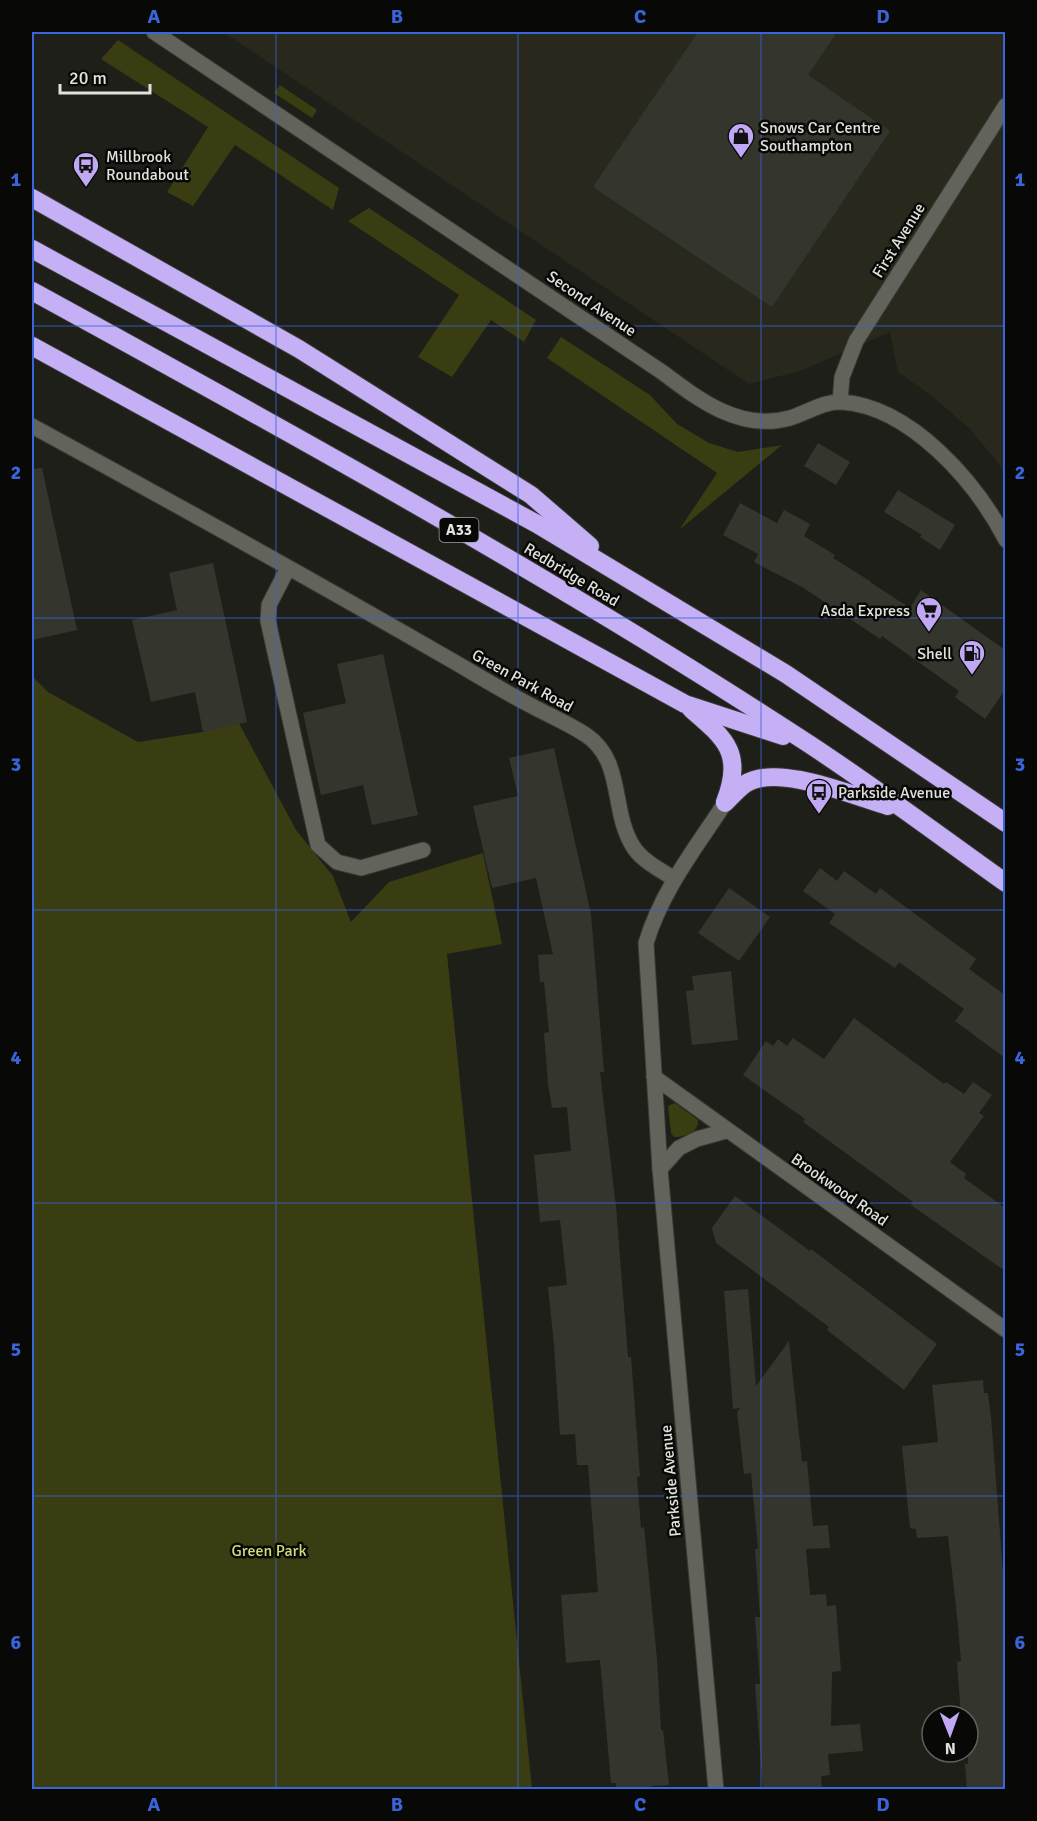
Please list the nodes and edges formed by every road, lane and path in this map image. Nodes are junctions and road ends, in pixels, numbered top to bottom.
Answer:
1 (154, 32) edge
2 (1005, 105) edge
3 (32, 198) edge
4 (32, 249) edge
5 (32, 291) edge
6 (32, 346) edge
7 (840, 402) junction
8 (32, 426) edge
9 (1005, 540) edge
10 (288, 568) junction
11 (623, 574) junction
12 (685, 704) junction
13 (811, 745) junction
14 (725, 804) junction
15 (904, 811) junction
16 (1005, 823) edge
17 (423, 850) dead end
18 (673, 879) junction
19 (1005, 883) edge
20 (654, 1077) junction
21 (726, 1131) junction
22 (660, 1169) junction
23 (1005, 1330) edge
24 (716, 1790) edge

1 - 7 street, Second Avenue
2 - 7 street, First Avenue
3 - 11 highway, A33
4 - 11 highway, Redbridge Road / A33
5 - 13 highway, Redbridge Road / A33
6 - 12 highway, A33
7 - 9 street, Second Avenue
8 - 10 street, Green Park Road
10 - 17 street
10 - 18 street, Green Park Road
11 - 16 highway, Redbridge Road / A33
12 - 13 highway, A33
12 - 14 highway
13 - 15 highway, Redbridge Road / A33
14 - 15 highway
14 - 18 street, Parkside Avenue
15 - 19 highway, Redbridge Road / A33
18 - 20 street, Parkside Avenue
20 - 21 street, Brookwood Road
20 - 22 street, Parkside Avenue
21 - 22 street
21 - 23 street, Brookwood Road
22 - 24 street, Parkside Avenue

